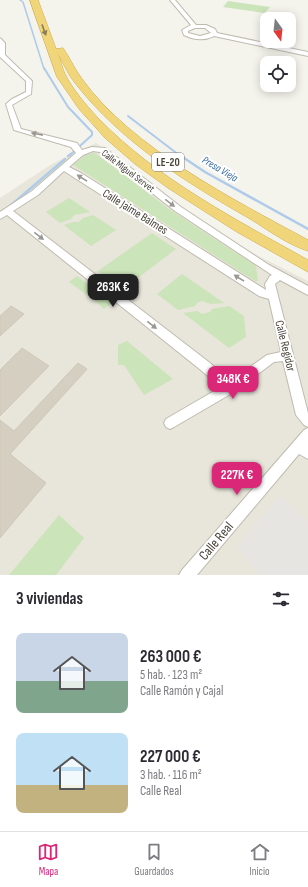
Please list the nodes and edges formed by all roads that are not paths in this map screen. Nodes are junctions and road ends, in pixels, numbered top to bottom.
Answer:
1 (34, 0) edge
2 (43, 0) edge
3 (172, 0) edge
4 (194, 26) junction
5 (213, 34) junction
6 (0, 40) edge
7 (58, 45) junction
8 (308, 54) edge
9 (56, 60) junction
10 (78, 149) junction
11 (64, 168) junction
12 (4, 214) edge
13 (308, 238) edge
14 (308, 246) edge
15 (308, 257) edge
16 (266, 267) junction
17 (308, 267) edge
18 (282, 275) junction
19 (270, 284) junction
20 (308, 291) edge
21 (273, 297) junction
22 (287, 356) junction
23 (230, 388) junction
24 (308, 421) edge
25 (170, 423) dead end
26 (308, 434) edge
27 (303, 450) edge
28 (186, 575) edge

1 -> 9 highway, LE-20
2 - 7 highway, LE-20
3 - 4 street
4 - 5 street
4 - 5 street
5 - 8 street
10 -> 6 street, Calle Miguel Servet
7 - 13 highway
7 - 14 highway, LE-20
9 - 15 highway, LE-20
9 - 17 highway
10 - 11 street
10 -> 16 street, Calle Miguel Servet
11 - 12 street
21 -> 11 street, Calle Jaime Balmes
12 -> 23 street
16 - 18 street, Calle Miguel Servet
16 - 19 street
18 - 19 street
18 - 20 street
19 - 21 street, Calle Regidor
21 - 22 street, Calle Regidor
22 - 23 street
22 - 24 street, Calle Regidor
23 - 25 street
26 - 27 street, Calle Real
27 - 28 street, Calle Real

